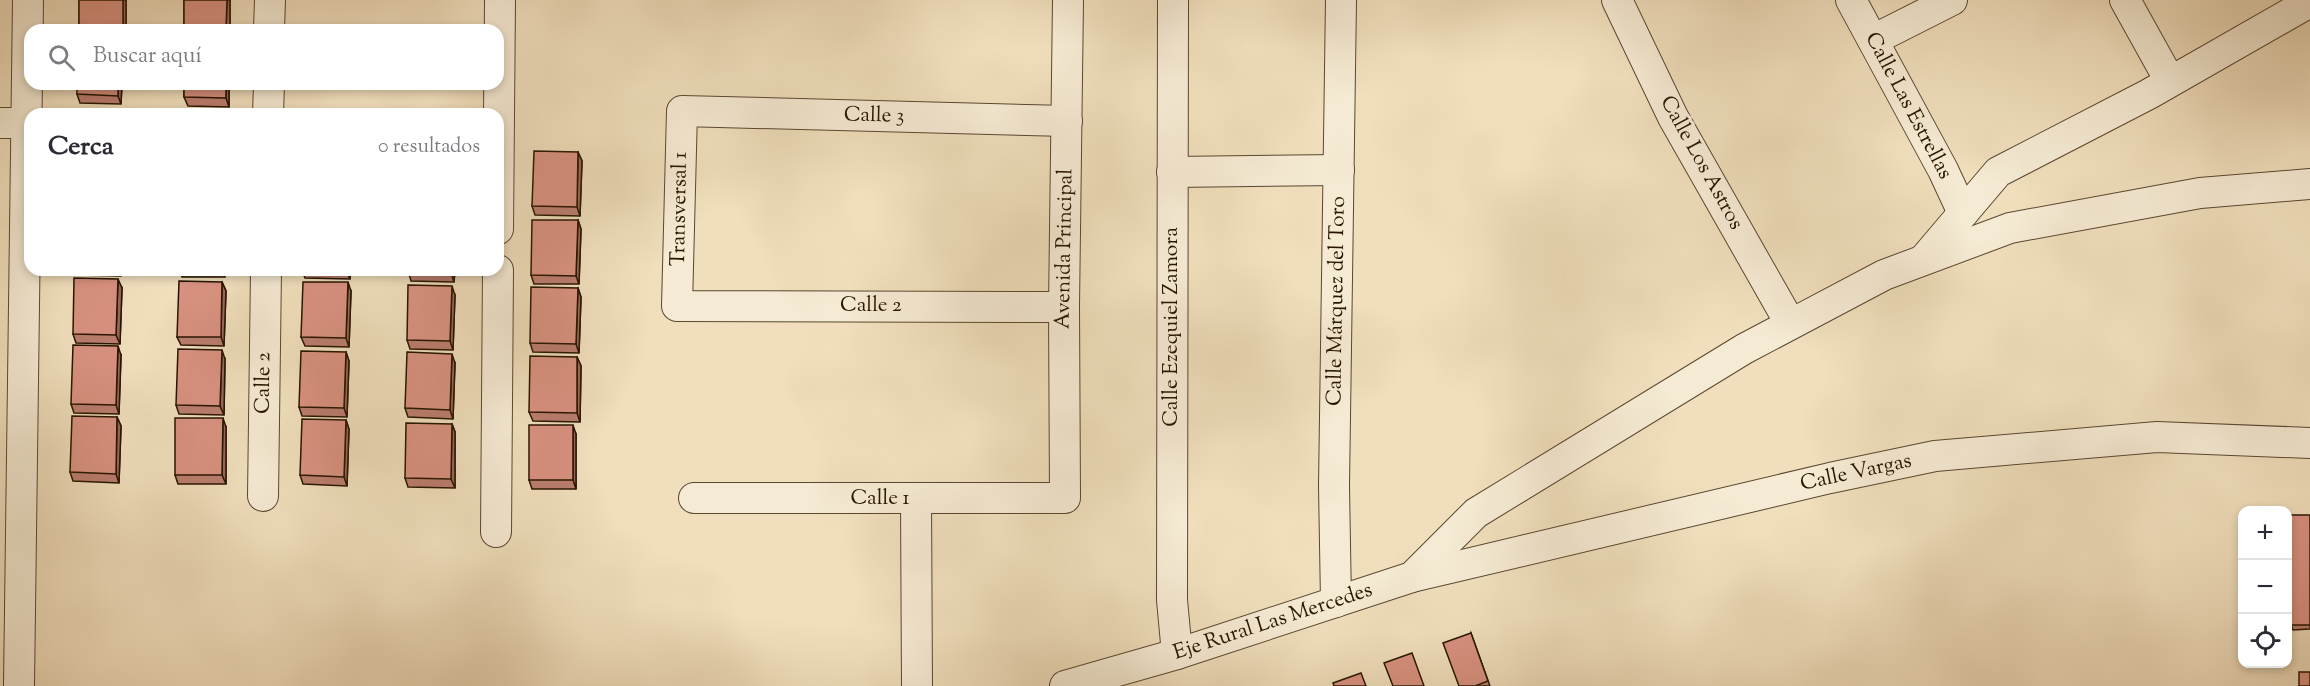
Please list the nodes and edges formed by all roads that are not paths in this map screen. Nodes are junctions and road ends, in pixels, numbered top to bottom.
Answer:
1 (28, 0) edge
2 (270, 0) edge
3 (500, 0) edge
4 (1068, 0) edge
5 (1173, 0) edge
6 (1341, 0) edge
7 (1617, 0) edge
8 (1851, 0) edge
9 (1952, 0) edge
10 (2125, 0) edge
11 (2310, 2) edge
12 (26, 24) edge
13 (269, 24) edge
14 (500, 24) edge
15 (1873, 39) junction
16 (24, 55) edge
17 (2170, 81) junction
18 (268, 90) edge
19 (499, 90) edge
20 (268, 108) edge
21 (498, 108) edge
22 (682, 111) joint
23 (1067, 121) junction
24 (19, 123) edge
25 (1339, 170) junction
26 (1172, 172) junction
27 (2310, 184) edge
28 (1963, 213) junction
29 (1923, 261) junction
30 (266, 276) edge
31 (498, 276) edge
32 (678, 306) joint
33 (1064, 307) junction
34 (1790, 323) junction
35 (2310, 443) edge
36 (263, 496) dead end
37 (694, 498) dead end
38 (1065, 498) joint
39 (916, 499) junction
40 (496, 532) dead end
41 (1412, 577) junction
42 (1336, 602) junction
43 (1177, 654) junction
44 (19, 686) edge
45 (917, 686) edge
46 (1065, 686) edge

1 - 12 street
2 - 13 street
3 - 14 street
4 - 23 street, Avenida Principal
5 - 26 street, Calle Ezequiel Zamora
6 - 25 street, Calle Márquez del Toro
7 - 34 street, Calle Los Astros
8 - 15 street, Calle Las Estrellas
9 - 15 street
10 - 17 street
11 - 17 street
15 - 28 street, Calle Las Estrellas
16 - 24 street
17 - 28 street
18 - 20 street
19 - 21 street
22 - 23 street, Calle 3
22 - 32 street, Transversal 1
23 - 33 street, Avenida Principal
24 - 44 street
25 - 26 street
25 - 42 street, Calle Márquez del Toro
26 - 43 street, Calle Ezequiel Zamora
27 - 29 street
28 - 29 street
29 - 34 street
30 - 36 street, Calle 2
31 - 40 street
32 - 33 street, Calle 2
33 - 38 street, Avenida Principal
34 - 41 street
35 - 41 street, Calle Vargas
37 - 39 street, Calle 1
38 - 39 street, Calle 1
39 - 45 street
41 - 42 street, Eje Rural Las Mercedes
42 - 43 street, Eje Rural Las Mercedes
43 - 46 street, Eje Rural Las Mercedes

